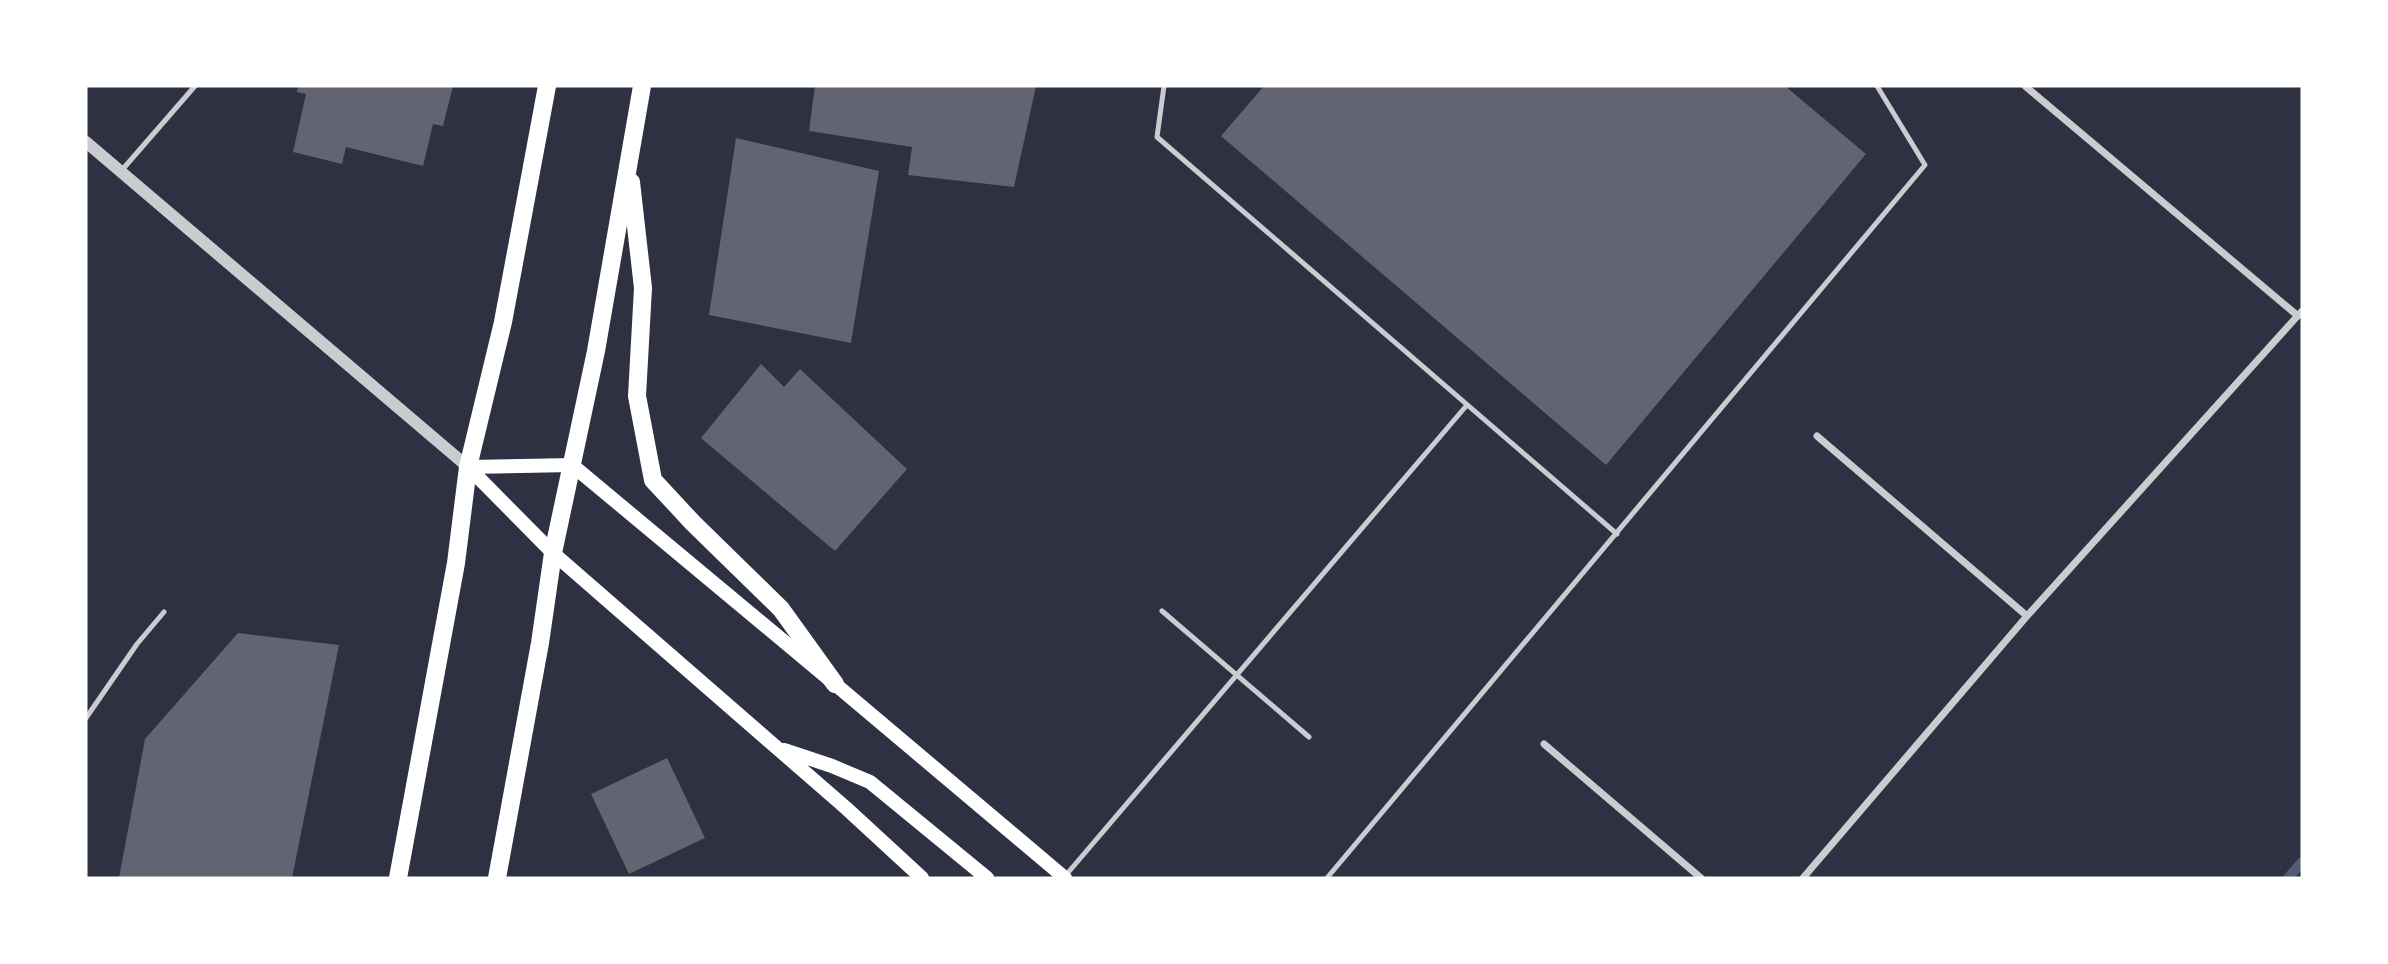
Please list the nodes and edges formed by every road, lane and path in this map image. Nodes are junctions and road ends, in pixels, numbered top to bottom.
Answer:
1 (195, 86) edge
2 (547, 86) edge
3 (642, 86) edge
4 (1164, 86) edge
5 (1877, 86) edge
6 (2025, 86) edge
7 (86, 142) edge
8 (629, 161) junction
9 (120, 172) junction
10 (2300, 313) edge
11 (1466, 405) junction
12 (1817, 436) dead end
13 (572, 465) junction
14 (468, 467) junction
15 (1617, 534) junction
16 (553, 553) junction
17 (1162, 611) dead end
18 (164, 612) dead end
19 (2027, 616) junction
20 (1236, 676) junction
21 (835, 684) junction
22 (86, 718) edge
23 (1310, 737) dead end
24 (1544, 744) dead end
25 (776, 747) junction
26 (398, 878) edge
27 (497, 878) edge
28 (922, 878) edge
29 (987, 878) edge
30 (1064, 878) edge
31 (1327, 878) edge
32 (1700, 878) edge
33 (1803, 878) edge

1 - 9 lane
2 - 14 main road
3 - 8 main road
4 - 11 lane
5 - 15 lane
6 - 10 street
7 - 9 street
8 - 13 main road
8 - 21 main road
9 - 14 street
10 - 19 street
11 - 15 lane
11 - 20 lane
12 - 19 street
13 - 14 main road
13 - 16 main road
13 - 21 main road
14 - 16 main road
14 - 26 main road
15 - 31 lane
16 - 25 main road
16 - 27 main road
17 - 20 lane
18 - 22 lane
19 - 33 street
20 - 23 lane
20 - 30 lane
21 - 30 main road
24 - 32 street
25 - 28 main road
25 - 29 main road

